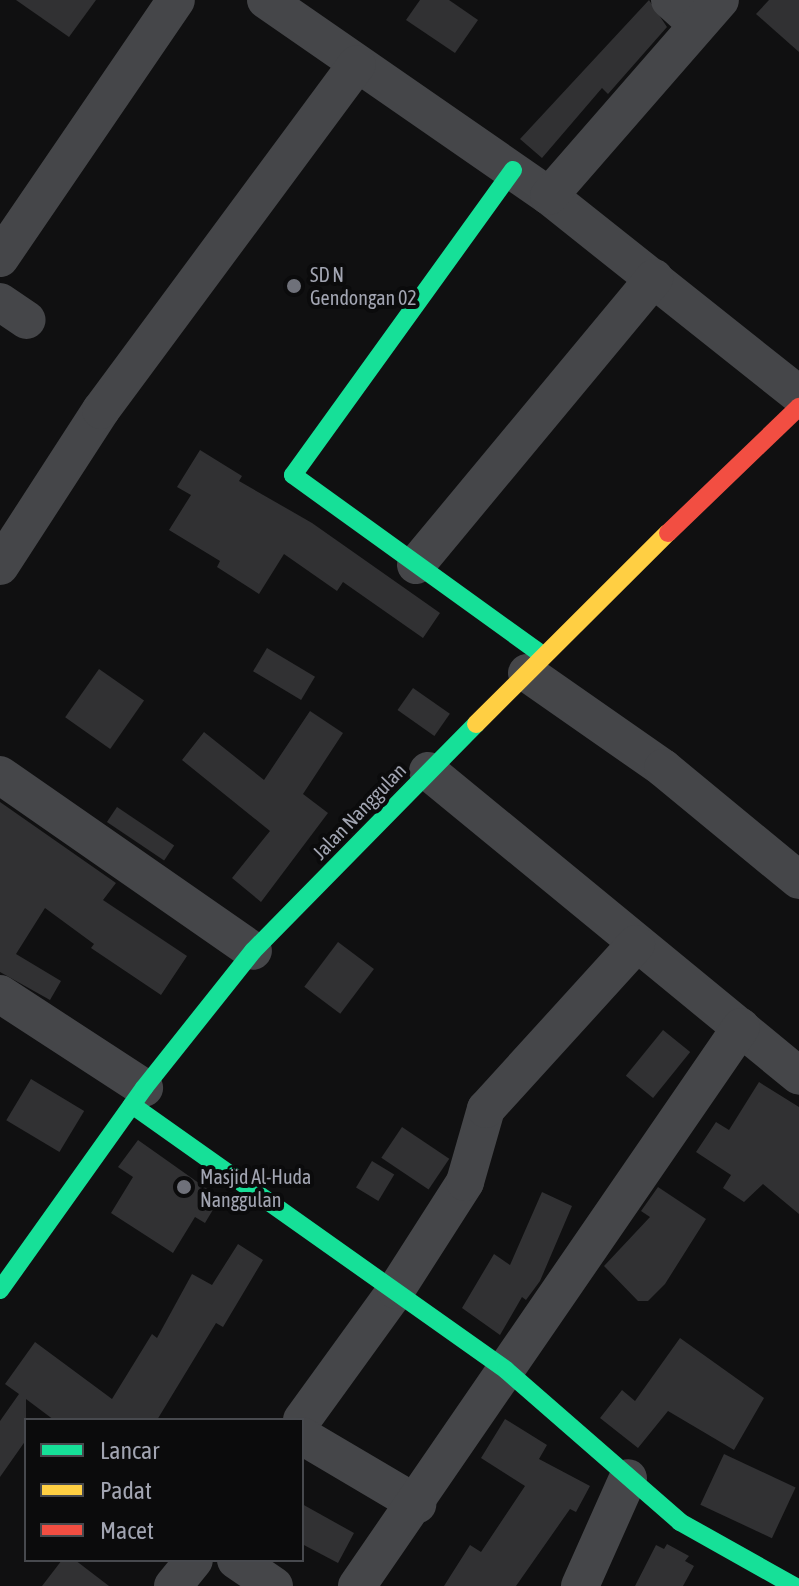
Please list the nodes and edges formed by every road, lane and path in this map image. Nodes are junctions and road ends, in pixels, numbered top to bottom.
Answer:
1 (176, 0) edge
2 (266, 0) edge
3 (696, 8) edge
4 (357, 64) junction
5 (513, 170) junction
6 (549, 196) junction
7 (0, 258) edge
8 (654, 278) junction
9 (799, 395) edge
10 (799, 407) edge
11 (416, 565) junction
12 (0, 566) edge
13 (535, 664) junction
14 (428, 771) junction
15 (0, 775) edge
16 (799, 880) edge
17 (636, 944) junction
18 (253, 951) junction
19 (0, 994) edge
20 (741, 1027) junction
21 (799, 1076) edge
22 (138, 1097) junction
23 (0, 1290) edge
24 (396, 1290) junction
25 (506, 1370) junction
26 (303, 1418) edge
27 (304, 1437) edge
28 (628, 1478) junction
29 (417, 1504) junction
30 (192, 1562) edge
31 (239, 1562) edge
32 (796, 1581) edge
33 (173, 1586) edge
34 (274, 1586) edge
35 (357, 1586) edge
36 (580, 1586) edge

1 - 7 street
2 - 4 street
3 - 6 street
4 - 5 street
4 - 12 street
5 - 6 street
5 - 11 street
6 - 8 street
8 - 9 street
8 - 11 street
10 - 13 street, Jalan Nanggulan
11 - 13 street
13 - 14 street, Jalan Nanggulan
13 - 16 street
14 - 17 street
14 - 18 street, Jalan Nanggulan
15 - 18 street
17 - 20 street
17 - 24 street
18 - 22 street, Jalan Nanggulan
19 - 22 street
20 - 21 street
20 - 25 street
22 - 23 street, Jalan Nanggulan
22 - 24 street
24 - 25 street
24 - 26 street
25 - 28 street
25 - 29 street
27 - 29 street
28 - 32 street
28 - 36 street
29 - 35 street
30 - 33 street
31 - 34 street

